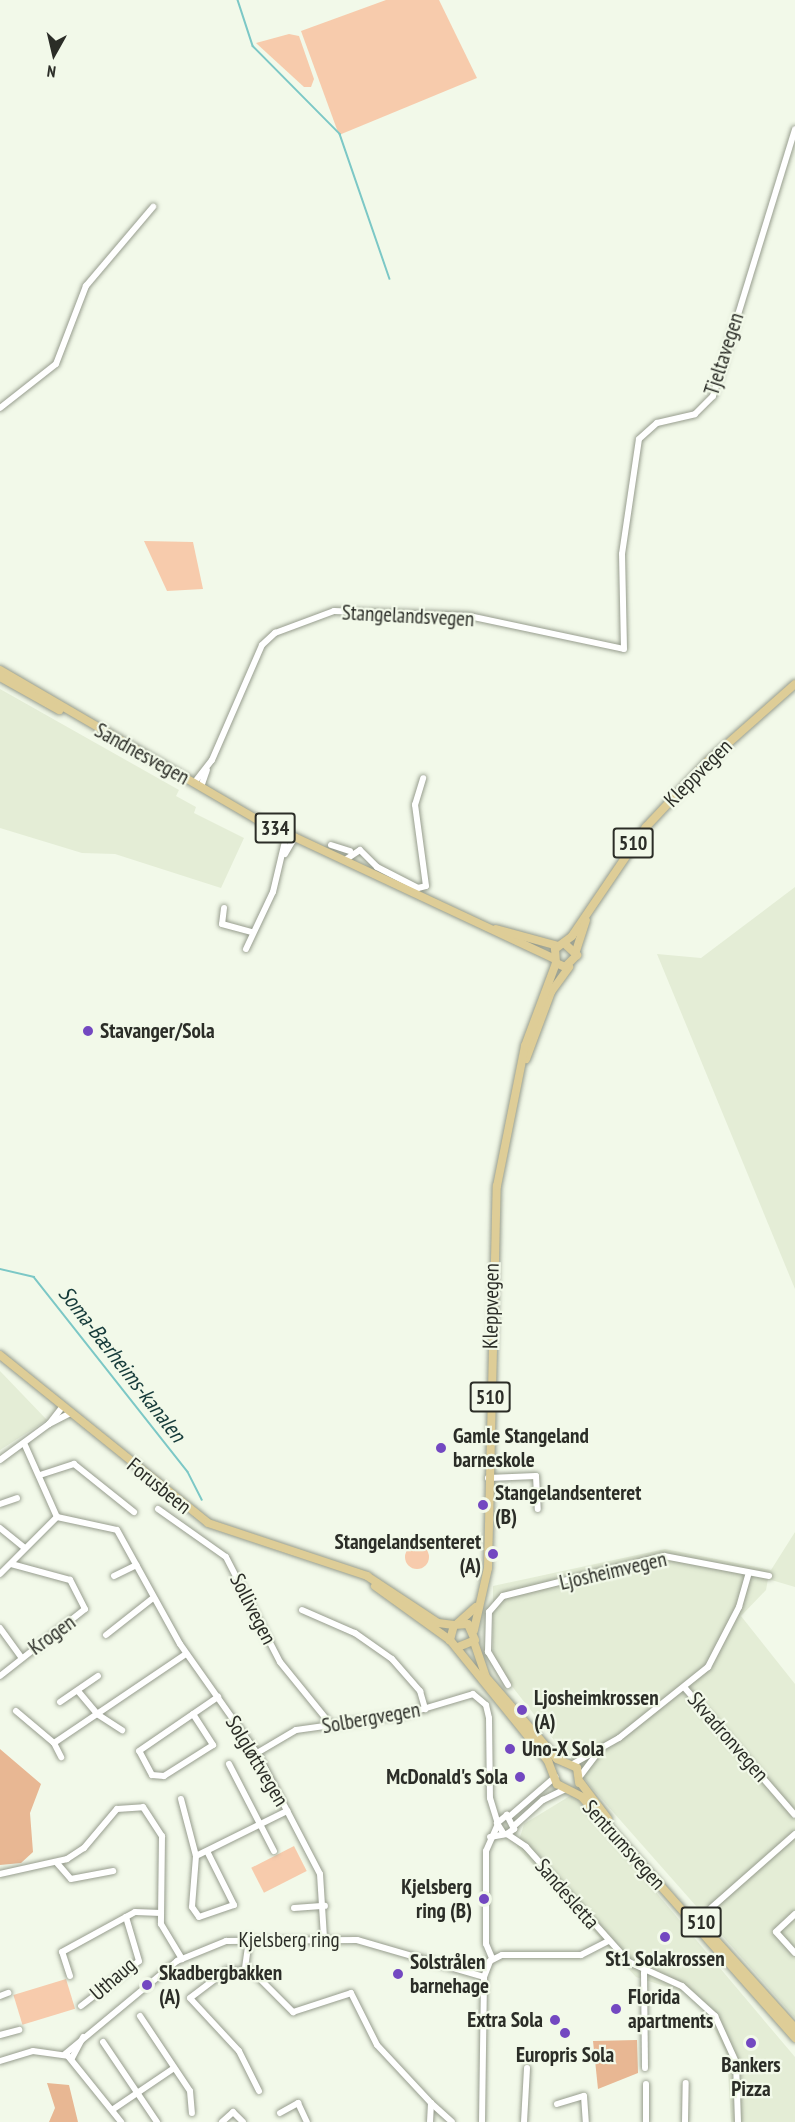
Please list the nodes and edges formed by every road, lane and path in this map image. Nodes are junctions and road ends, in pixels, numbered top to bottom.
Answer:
1 (795, 129) edge
2 (153, 207) dead end
3 (0, 408) edge
4 (624, 649) joint
5 (0, 670) edge
6 (0, 677) edge
7 (795, 684) edge
8 (75, 717) junction
9 (423, 778) dead end
10 (198, 785) junction
11 (291, 835) junction
12 (331, 845) dead end
13 (350, 851) junction
14 (345, 860) junction
15 (593, 904) junction
16 (224, 908) dead end
17 (482, 927) junction
18 (252, 932) junction
19 (561, 944) junction
20 (246, 949) dead end
21 (576, 951) junction
22 (554, 960) junction
23 (570, 966) junction
24 (518, 1077) junction
25 (1, 1356) edge
26 (63, 1406) junction
27 (71, 1413) junction
28 (49, 1424) junction
29 (24, 1443) junction
30 (0, 1460) edge
31 (40, 1475) junction
32 (488, 1478) junction
33 (17, 1498) dead end
34 (0, 1504) edge
35 (158, 1509) dead end
36 (538, 1509) dead end
37 (134, 1512) dead end
38 (57, 1517) junction
39 (0, 1521) edge
40 (0, 1528) edge
41 (25, 1548) junction
42 (11, 1564) junction
43 (136, 1565) junction
44 (339, 1566) junction
45 (749, 1573) junction
46 (0, 1574) edge
47 (114, 1576) dead end
48 (769, 1576) dead end
49 (153, 1598) junction
50 (476, 1607) junction
51 (302, 1610) dead end
52 (456, 1624) junction
53 (0, 1628) edge
54 (474, 1630) junction
55 (106, 1635) dead end
56 (450, 1640) junction
57 (475, 1640) junction
58 (458, 1647) junction
59 (186, 1654) junction
60 (22, 1658) junction
61 (0, 1676) edge
62 (98, 1676) dead end
63 (508, 1685) dead end
64 (684, 1687) junction
65 (78, 1691) junction
66 (218, 1697) junction
67 (60, 1702) dead end
68 (425, 1709) junction
69 (16, 1711) dead end
70 (97, 1714) junction
71 (193, 1714) junction
72 (332, 1726) junction
73 (122, 1730) dead end
74 (54, 1743) junction
75 (606, 1746) junction
76 (257, 1753) junction
77 (61, 1757) dead end
78 (229, 1764) dead end
79 (569, 1764) junction
80 (556, 1776) junction
81 (580, 1778) junction
82 (568, 1789) junction
83 (181, 1799) dead end
84 (493, 1809) junction
85 (287, 1811) junction
86 (795, 1815) edge
87 (507, 1816) junction
88 (497, 1824) junction
89 (259, 1825) junction
90 (515, 1825) junction
91 (506, 1834) junction
92 (795, 1834) edge
93 (490, 1837) junction
94 (526, 1847) junction
95 (274, 1851) dead end
96 (208, 1853) junction
97 (196, 1856) junction
98 (57, 1863) junction
99 (113, 1871) dead end
100 (0, 1874) edge
101 (325, 1906) junction
102 (294, 1908) dead end
103 (711, 1908) dead end
104 (161, 1913) junction
105 (795, 1914) edge
106 (126, 1917) junction
107 (324, 1937) junction
108 (249, 1938) junction
109 (609, 1941) junction
110 (795, 1953) edge
111 (492, 1958) junction
112 (182, 1959) junction
113 (245, 1968) junction
114 (644, 1972) junction
115 (70, 1976) dead end
116 (484, 1977) junction
117 (8, 1994) dead end
118 (0, 1996) edge
119 (81, 2006) dead end
120 (140, 2016) dead end
121 (795, 2028) edge
122 (19, 2030) dead end
123 (0, 2035) edge
124 (83, 2036) junction
125 (795, 2038) edge
126 (103, 2042) dead end
127 (65, 2054) junction
128 (72, 2058) junction
129 (0, 2061) edge
130 (174, 2068) junction
131 (527, 2068) dead end
132 (645, 2068) dead end
133 (686, 2083) dead end
134 (646, 2084) dead end
135 (259, 2091) dead end
136 (137, 2093) junction
137 (430, 2103) junction
138 (557, 2104) dead end
139 (112, 2110) junction
140 (192, 2113) dead end
141 (280, 2113) dead end
142 (121, 2122) edge
143 (157, 2122) edge
144 (222, 2122) edge
145 (243, 2122) edge
146 (307, 2122) edge
147 (430, 2122) edge
148 (452, 2122) edge
149 (482, 2122) edge
150 (524, 2122) edge
151 (586, 2122) edge
152 (646, 2122) edge
153 (685, 2122) edge
154 (738, 2122) edge

1 - 4 street, Tjeltavegen
2 - 3 street
4 - 10 street, Stangelandsvegen
5 - 8 main road, Sandnesvegen / 334
6 - 8 main road, 334
7 - 15 main road, Kleppvegen / 510
8 - 10 main road, Sandnesvegen / 334
9 - 13 street
10 - 11 main road, Sandnesvegen / 334
11 - 14 main road, Sandnesvegen / 334
11 - 18 street
12 - 13 street
13 - 14 street
14 - 17 main road, Sandnesvegen / 334
15 - 19 main road, Kleppvegen / 510
15 - 21 main road, Kleppvegen / 510
16 - 18 street
17 - 19 main road, Sandnesvegen / 334
17 - 22 main road, Sandnesvegen / 334
18 - 20 street
19 - 21 main road
19 - 22 main road, Kleppvegen / 510
21 - 23 main road, Kleppvegen / 510
22 - 23 main road
22 - 24 main road, Kleppvegen / 510
23 - 24 main road, Kleppvegen / 510
24 - 32 main road, Kleppvegen / 510
25 - 26 main road, Forusbeen
26 - 27 main road, Forusbeen
26 - 28 street
27 - 28 street
27 - 44 main road, Forusbeen
28 - 29 street
29 - 30 street
29 - 31 street
31 - 37 street
31 - 38 street
32 - 36 street
32 - 50 main road, Kleppvegen / 510
33 - 34 street
35 - 72 street, Sollivegen
38 - 41 street
38 - 43 street, Solgløttvegen
39 - 40 street
40 - 41 street
41 - 42 street
42 - 46 street
42 - 60 street, Krogen
43 - 47 street
43 - 49 street, Solgløttvegen
44 - 52 main road, Forusbeen
44 - 56 main road, Forusbeen
45 - 48 street, Ljosheimvegen
45 - 63 street, Ljosheimvegen
45 - 64 street
49 - 55 street
49 - 59 street, Solgløttvegen
50 - 52 main road
50 - 54 main road, Kleppvegen / 510
51 - 68 street
52 - 54 main road, Forusbeen
52 - 56 main road
53 - 60 street
54 - 57 main road, 510
56 - 58 main road, 510
57 - 58 main road
57 - 79 main road, Sentrumsvegen / 510
58 - 80 main road, Sentrumsvegen / 510
59 - 66 street, Solgløttvegen
59 - 70 street
60 - 61 street, Krogen
62 - 65 street
64 - 75 street
64 - 86 street, Skvadronvegen
65 - 67 street
65 - 70 street
66 - 71 street
66 - 76 street, Solgløttvegen
68 - 72 street, Solbergvegen
68 - 84 street, Solbergvegen
69 - 74 street
70 - 73 street
70 - 74 street
71 - 71 street
72 - 76 street, Solbergvegen
74 - 77 street
75 - 79 street
75 - 81 street
76 - 85 street, Solgløttvegen
78 - 89 street
79 - 80 main road
79 - 81 main road, Sentrumsvegen / 510
80 - 82 main road, Sentrumsvegen / 510
80 - 87 street
81 - 82 main road, Sentrumsvegen
81 - 121 main road, Sentrumsvegen / 510
82 - 90 street
82 - 125 main road, Sentrumsvegen / 510
83 - 97 street
84 - 87 street
84 - 88 street, Solbergvegen
85 - 89 street
85 - 101 street, Solgløttvegen
87 - 88 street
87 - 90 street, Sandesletta
88 - 91 street, Sandesletta
88 - 93 street
89 - 95 street
89 - 96 street
90 - 91 street
90 - 94 street, Sandesletta
91 - 93 street
91 - 94 street, Sandesletta
92 - 103 street
93 - 111 street
94 - 109 street, Sandesletta
96 - 97 street
96 - 97 street
98 - 99 street
98 - 100 street
98 - 104 street
101 - 102 street
101 - 107 street, Solgløttvegen
104 - 106 street
104 - 112 street
105 - 110 street
106 - 115 street
106 - 119 street, Uthaug
107 - 108 street, Kjelsberg ring
107 - 116 street, Kjelsberg ring
108 - 112 street, Kjelsberg ring
108 - 113 street
109 - 111 street, Sandesletta
109 - 114 street
111 - 116 street
112 - 124 street, Kjelsberg ring
113 - 135 street
113 - 137 street
114 - 132 street
114 - 154 street
116 - 149 street
117 - 118 street
120 - 130 street
122 - 123 street
124 - 127 street, Kjelsberg ring
124 - 128 street, Kjelsberg ring
126 - 136 street
127 - 128 street
127 - 129 street
128 - 139 street
130 - 136 street
130 - 140 street
131 - 150 street
133 - 153 street
134 - 152 street
136 - 139 street
136 - 143 street
137 - 147 street
137 - 148 street
138 - 151 street
139 - 142 street
141 - 146 street
144 - 145 street

